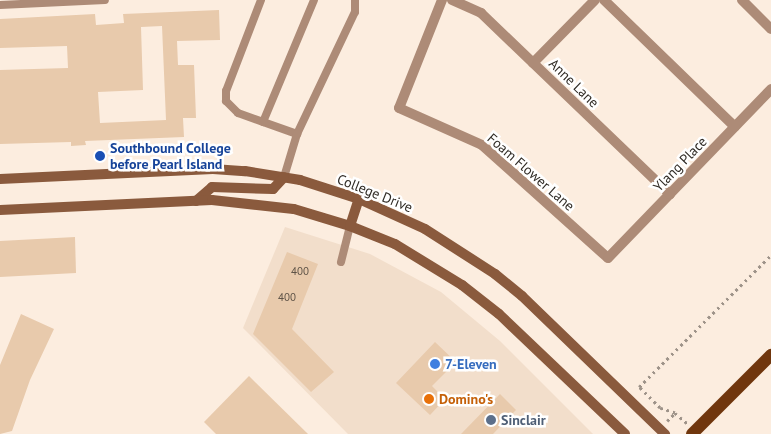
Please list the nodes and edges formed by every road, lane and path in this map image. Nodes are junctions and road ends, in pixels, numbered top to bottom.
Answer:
1 (105, 0) edge
2 (261, 0) edge
3 (314, 0) edge
4 (355, 0) edge
5 (442, 0) edge
6 (452, 0) edge
7 (595, 0) edge
8 (604, 0) edge
9 (742, 0) edge
10 (0, 5) edge
11 (771, 29) edge
12 (533, 63) junction
13 (771, 89) edge
14 (263, 122) junction
15 (735, 127) junction
16 (297, 134) junction
17 (284, 176) junction
18 (0, 179) edge
19 (670, 194) junction
20 (359, 199) junction
21 (196, 201) junction
22 (0, 210) edge
23 (350, 226) junction
24 (771, 255) edge
25 (608, 258) joint
26 (341, 262) dead end
27 (771, 355) edge
28 (662, 431) edge
29 (625, 434) edge
30 (692, 434) edge

1 - 10 lane
2 - 14 lane
3 - 14 lane
4 - 16 lane
5 - 25 street, Foam Flower Lane
6 - 12 street, Anne Lane
7 - 12 street
8 - 15 street
9 - 11 street
12 - 19 street, Anne Lane
13 - 15 street, Ylang Place
14 - 16 lane
15 - 19 street, Ylang Place
16 - 17 lane
17 - 18 main road, College Drive
17 - 20 main road, College Drive
17 - 21 main road
19 - 25 street, Ylang Place
20 - 23 main road
20 - 28 main road, College Drive
21 - 22 main road
21 - 23 main road
23 - 26 lane
23 - 29 main road
24 - 28 path
27 - 30 main road

